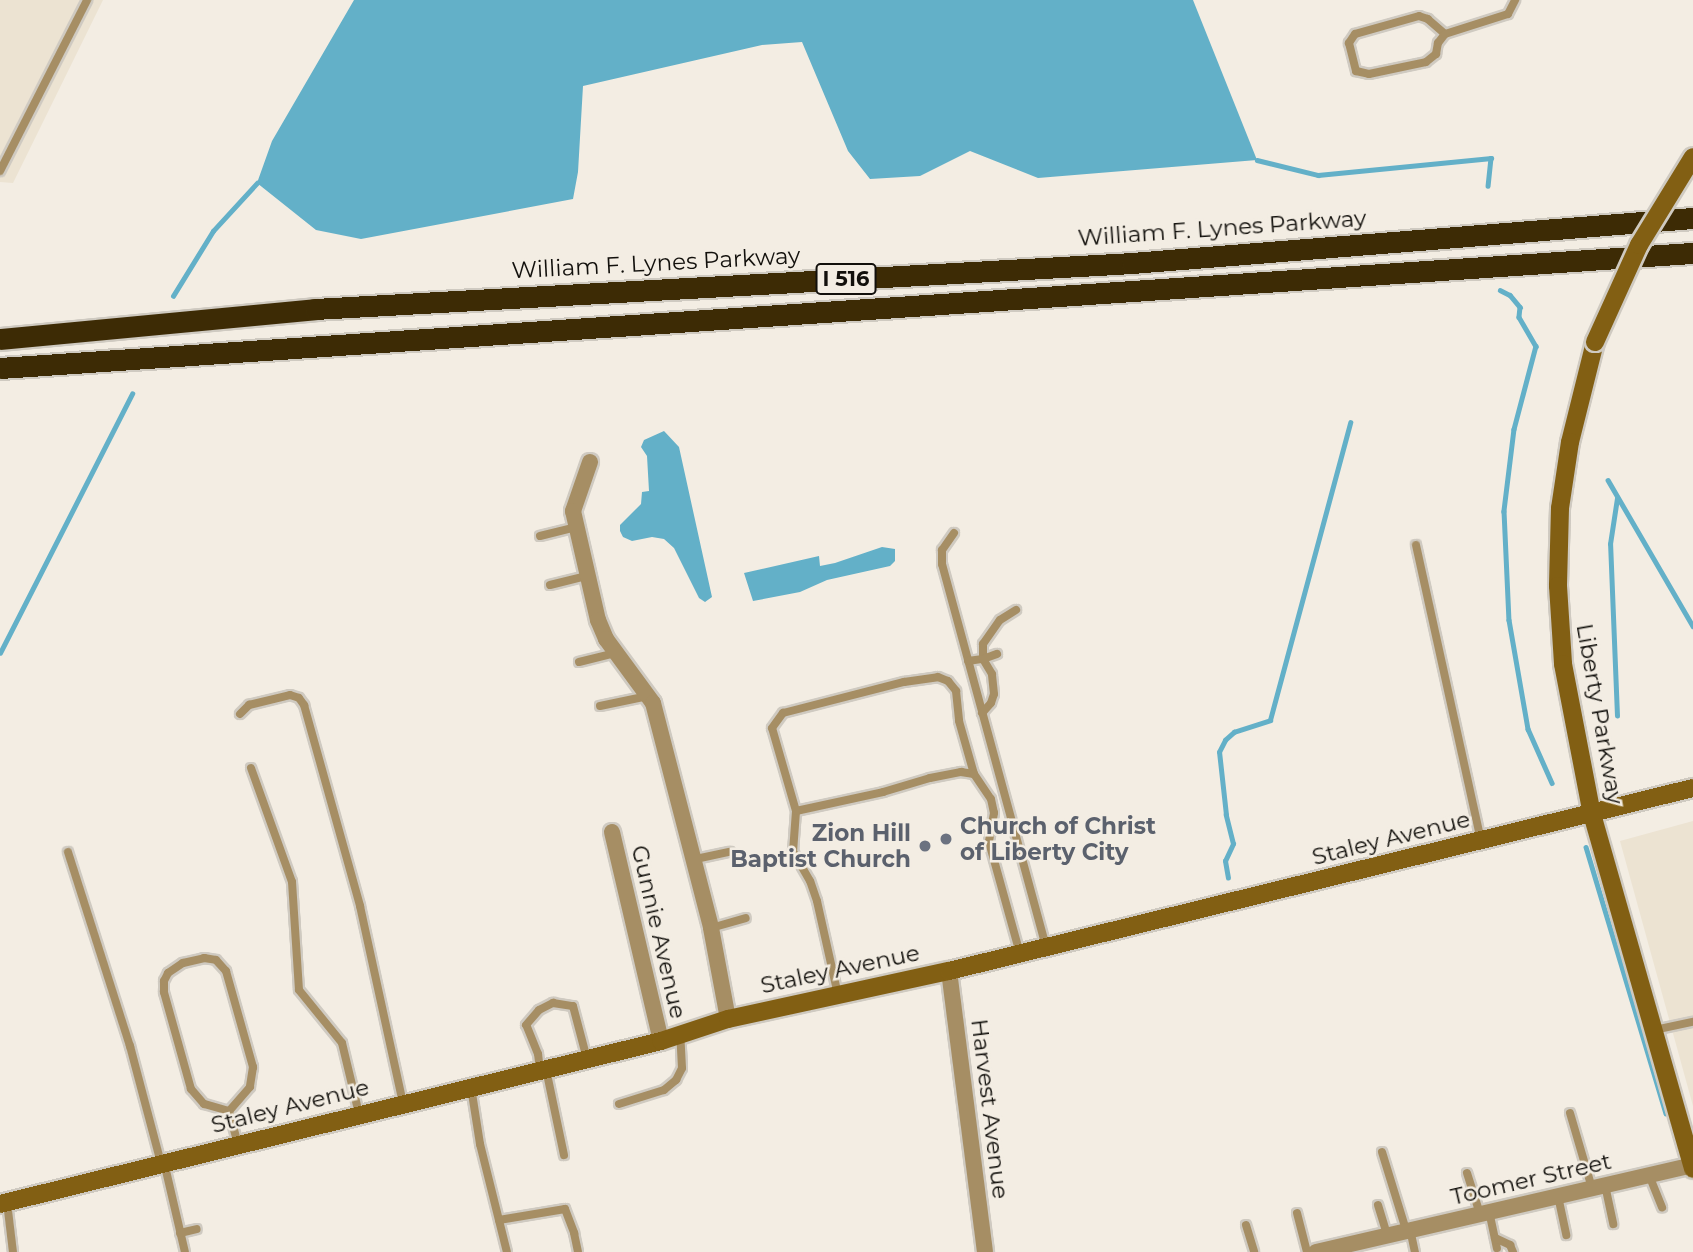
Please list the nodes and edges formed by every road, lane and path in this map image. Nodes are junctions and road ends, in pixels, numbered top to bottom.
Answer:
1 (87, 0) edge
2 (1515, 0) edge
3 (1445, 34) junction
4 (1693, 157) edge
5 (0, 171) edge
6 (1693, 218) edge
7 (1693, 253) edge
8 (0, 339) edge
9 (0, 368) edge
10 (590, 462) dead end
11 (576, 527) junction
12 (954, 533) dead end
13 (540, 536) dead end
14 (1416, 545) dead end
15 (587, 576) junction
16 (550, 585) dead end
17 (1016, 610) dead end
18 (616, 653) junction
19 (997, 654) dead end
20 (983, 659) junction
21 (579, 662) dead end
22 (968, 662) junction
23 (648, 696) junction
24 (600, 706) dead end
25 (982, 713) junction
26 (240, 714) dead end
27 (251, 768) dead end
28 (974, 774) junction
29 (1693, 788) edge
30 (796, 811) junction
31 (1592, 814) junction
32 (612, 832) dead end
33 (1481, 841) junction
34 (68, 852) dead end
35 (730, 852) dead end
36 (691, 860) junction
37 (746, 918) dead end
38 (711, 928) junction
39 (1046, 947) junction
40 (1020, 954) junction
41 (949, 971) junction
42 (838, 995) junction
43 (729, 1019) junction
44 (1693, 1021) edge
45 (1654, 1030) junction
46 (680, 1035) junction
47 (661, 1041) junction
48 (587, 1059) junction
49 (543, 1070) junction
50 (471, 1087) junction
51 (403, 1104) junction
52 (619, 1104) dead end
53 (229, 1111) junction
54 (1570, 1113) dead end
55 (359, 1114) junction
56 (238, 1144) junction
57 (1382, 1152) dead end
58 (565, 1155) dead end
59 (162, 1163) junction
60 (1693, 1166) edge
61 (1467, 1173) dead end
62 (1649, 1175) junction
63 (1598, 1187) junction
64 (1558, 1196) junction
65 (4, 1203) edge
66 (1378, 1205) dead end
67 (1662, 1208) dead end
68 (1484, 1212) junction
69 (1297, 1213) dead end
70 (499, 1220) junction
71 (1613, 1224) dead end
72 (1246, 1225) dead end
73 (197, 1229) dead end
74 (1408, 1230) junction
75 (180, 1233) junction
76 (1566, 1234) dead end
77 (1383, 1235) junction
78 (1495, 1238) junction
79 (1362, 1246) edge
80 (1497, 1248) dead end
81 (13, 1252) edge
82 (185, 1252) edge
83 (507, 1252) edge
84 (578, 1252) edge
85 (985, 1252) edge
86 (1254, 1252) edge
87 (1307, 1252) edge
88 (1315, 1252) edge
89 (1415, 1252) edge
90 (1513, 1252) edge

1 - 5 lane
2 - 3 lane
3 - 3 lane
4 - 31 street, Liberty Parkway, bridge
6 - 8 highway, William F. Lynes Parkway / I 516
7 - 9 highway, I 516
10 - 11 street
11 - 13 lane
11 - 15 street
12 - 22 lane
14 - 33 lane
15 - 16 lane
15 - 18 street
17 - 20 lane
18 - 21 lane
18 - 23 street
19 - 20 lane
20 - 22 lane
20 - 25 lane
22 - 25 lane
23 - 24 lane
23 - 36 street
25 - 39 lane
26 - 51 lane
27 - 55 lane
28 - 30 lane
28 - 30 lane
28 - 40 lane
29 - 31 street, Staley Avenue
30 - 42 lane
31 - 33 street, Staley Avenue
31 - 45 street, Liberty Parkway
32 - 47 street, Gunnie Avenue
33 - 39 street, Staley Avenue
34 - 59 lane
35 - 36 lane
36 - 38 street
37 - 38 lane
38 - 43 street
39 - 40 street, Staley Avenue
40 - 41 street, Staley Avenue
41 - 42 street, Staley Avenue
41 - 85 street, Harvest Avenue
42 - 43 street, Staley Avenue
43 - 46 street, Staley Avenue
44 - 45 lane
45 - 60 street, Liberty Parkway
46 - 47 street, Staley Avenue
46 - 52 lane
47 - 48 street, Staley Avenue
48 - 49 street, Staley Avenue
48 - 49 lane
49 - 50 street, Staley Avenue
49 - 58 lane
50 - 51 street, Staley Avenue
50 - 70 lane
51 - 55 street, Staley Avenue
53 - 53 lane
53 - 56 lane
54 - 63 lane
55 - 56 street, Staley Avenue
56 - 59 street, Staley Avenue
57 - 74 lane
59 - 65 street, Staley Avenue
59 - 75 lane
60 - 62 street, Toomer Street
61 - 68 lane
62 - 63 street, Toomer Street
62 - 67 lane
63 - 64 street, Toomer Street
63 - 71 lane
64 - 68 street, Toomer Street
64 - 76 lane
65 - 81 lane
66 - 77 lane
68 - 74 street, Toomer Street
68 - 78 lane
69 - 87 lane
70 - 83 lane
70 - 84 lane
72 - 86 lane
73 - 75 lane
74 - 77 street, Toomer Street
74 - 89 lane
75 - 82 lane
77 - 79 street, Toomer Street
78 - 80 lane
78 - 90 lane
79 - 88 street, Toomer Street

